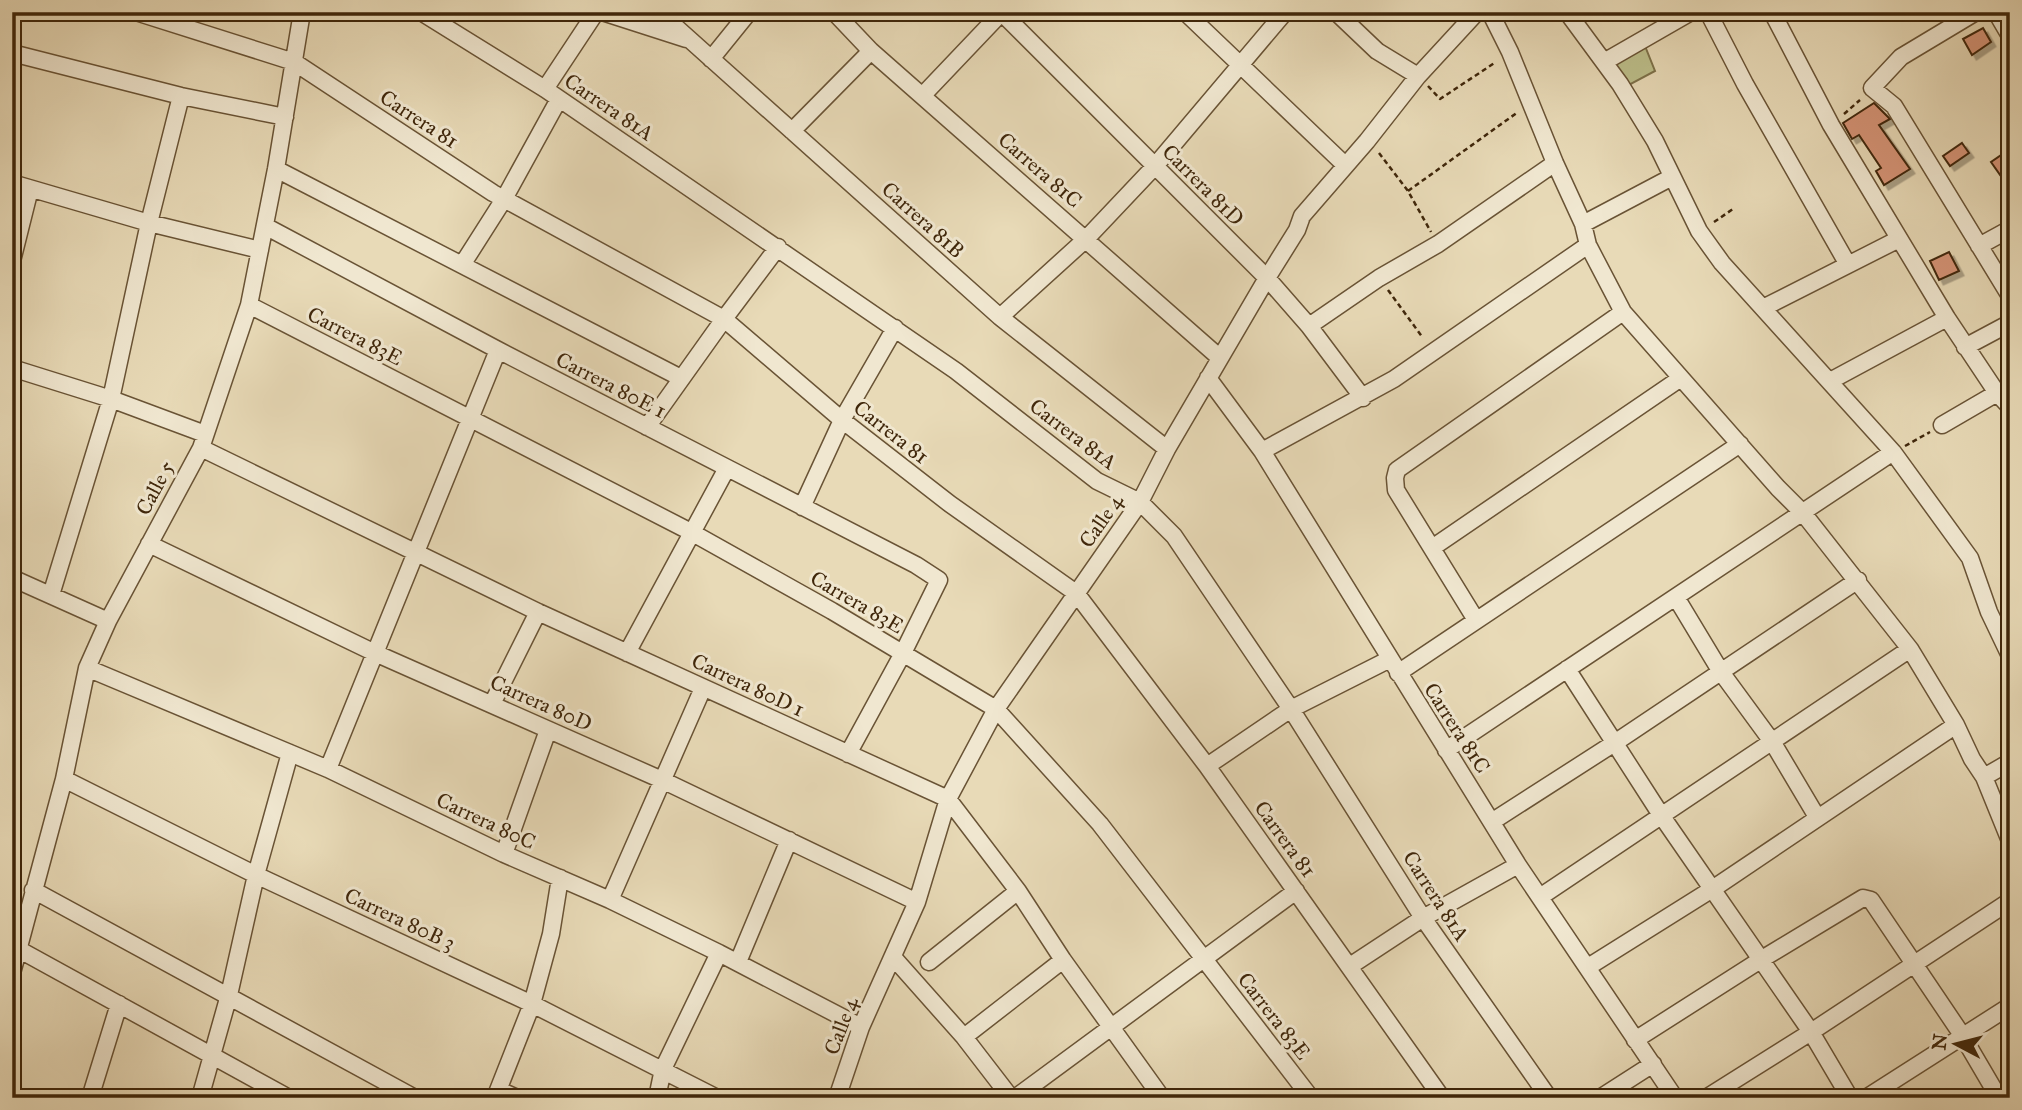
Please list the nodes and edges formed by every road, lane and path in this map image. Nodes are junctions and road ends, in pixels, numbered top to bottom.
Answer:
1 (136, 12) edge
2 (302, 12) edge
3 (421, 12) edge
4 (596, 12) edge
5 (601, 12) edge
6 (659, 12) edge
7 (749, 12) edge
8 (834, 12) edge
9 (1002, 12) edge
10 (1185, 12) edge
11 (1285, 12) edge
12 (1336, 12) edge
13 (1477, 12) edge
14 (1490, 12) edge
15 (1567, 12) edge
16 (1691, 12) edge
17 (1708, 12) edge
18 (1772, 12) edge
19 (1976, 12) edge
20 (1996, 12) edge
21 (2010, 36) edge
22 (692, 41) junction
23 (871, 51) junction
24 (12, 52) edge
25 (1510, 52) junction
26 (711, 59) junction
27 (294, 62) junction
28 (1604, 62) junction
29 (1241, 64) junction
30 (1418, 76) junction
31 (1872, 88) junction
32 (545, 89) junction
33 (923, 95) junction
34 (181, 96) junction
35 (559, 99) junction
36 (1532, 102) junction
37 (285, 117) junction
38 (1831, 125) junction
39 (792, 131) junction
40 (1367, 141) junction
41 (1555, 163) junction
42 (1345, 165) junction
43 (1155, 166) junction
44 (276, 169) junction
45 (1672, 177) junction
46 (12, 183) edge
47 (30, 189) junction
48 (1408, 191) junction
49 (504, 199) junction
50 (1733, 209) dead end
51 (149, 223) junction
52 (1583, 224) junction
53 (265, 226) junction
54 (2010, 229) edge
55 (1699, 231) junction
56 (1086, 239) junction
57 (1899, 239) junction
58 (1438, 244) junction
59 (1588, 245) junction
60 (1979, 246) junction
61 (778, 247) junction
62 (260, 250) junction
63 (12, 261) edge
64 (1847, 263) junction
65 (462, 265) junction
66 (1267, 278) junction
67 (1379, 278) junction
68 (2010, 296) edge
69 (249, 304) junction
70 (1763, 308) junction
71 (1623, 312) junction
72 (1000, 317) junction
73 (1947, 318) junction
74 (724, 319) junction
75 (2010, 323) edge
76 (1309, 326) junction
77 (895, 328) junction
78 (1965, 347) junction
79 (498, 350) junction
80 (1433, 352) junction
81 (1220, 358) junction
82 (12, 368) edge
83 (681, 378) junction
84 (1208, 378) junction
85 (1681, 378) junction
86 (1830, 381) junction
87 (1997, 393) junction
88 (111, 398) junction
89 (1363, 398) junction
90 (2010, 407) edge
91 (470, 419) junction
92 (842, 420) junction
93 (1942, 425) joint
94 (647, 427) junction
95 (203, 441) junction
96 (1740, 444) junction
97 (1167, 449) junction
98 (1262, 451) junction
99 (1893, 452) junction
100 (727, 468) junction
101 (1140, 502) junction
102 (802, 507) junction
103 (1803, 513) junction
104 (691, 531) junction
105 (149, 544) junction
106 (1432, 548) junction
107 (415, 551) junction
108 (12, 578) edge
109 (1858, 580) junction
110 (1076, 593) junction
111 (51, 595) junction
112 (1677, 598) junction
113 (538, 612) junction
114 (1476, 620) junction
115 (108, 621) junction
116 (1910, 649) junction
117 (374, 653) junction
118 (627, 653) junction
119 (903, 653) junction
120 (2010, 656) edge
121 (1390, 659) junction
122 (87, 668) junction
123 (1567, 669) junction
124 (1398, 673) junction
125 (1721, 673) junction
126 (703, 688) junction
127 (492, 704) junction
128 (996, 709) junction
129 (1291, 709) junction
130 (1956, 724) junction
131 (548, 730) junction
132 (1616, 743) junction
133 (1773, 743) junction
134 (1446, 750) junction
135 (290, 753) junction
136 (848, 754) junction
137 (2010, 762) edge
138 (1207, 766) junction
139 (328, 769) junction
140 (1984, 777) junction
141 (64, 779) junction
142 (662, 780) junction
143 (948, 799) junction
144 (1661, 815) junction
145 (1817, 817) junction
146 (1493, 821) junction
147 (789, 840) junction
148 (2009, 840) edge
149 (504, 854) junction
150 (1518, 864) junction
151 (256, 875) junction
152 (560, 878) junction
153 (1714, 888) junction
154 (33, 890) junction
155 (1018, 891) junction
156 (1296, 891) junction
157 (1540, 897) junction
158 (610, 900) junction
159 (2010, 901) edge
160 (917, 902) junction
161 (1423, 918) junction
162 (18, 929) edge
163 (18, 949) junction
164 (719, 953) junction
165 (892, 957) junction
166 (1762, 959) junction
167 (1063, 960) junction
168 (1204, 960) junction
169 (738, 962) junction
170 (929, 962) dead end
171 (1914, 964) junction
172 (1350, 966) junction
173 (1588, 967) junction
174 (12, 973) edge
175 (229, 995) junction
176 (119, 1004) junction
177 (532, 1004) junction
178 (2010, 1006) edge
179 (1111, 1025) junction
180 (861, 1027) junction
181 (1811, 1032) junction
182 (1962, 1035) junction
183 (964, 1037) junction
184 (1635, 1040) junction
185 (213, 1055) junction
186 (1653, 1064) junction
187 (663, 1069) junction
188 (497, 1094) edge
189 (1156, 1096) edge
190 (90, 1098) edge
191 (200, 1098) edge
192 (289, 1098) edge
193 (415, 1098) edge
194 (517, 1098) edge
195 (657, 1098) edge
196 (717, 1098) edge
197 (836, 1098) edge
198 (1013, 1098) edge
199 (1311, 1098) edge
200 (1442, 1098) edge
201 (1549, 1098) edge
202 (1600, 1098) edge
203 (1675, 1098) edge
204 (1706, 1098) edge
205 (1850, 1098) edge
206 (1866, 1098) edge
207 (1999, 1098) edge

1 - 27 street, Carrera 81
2 - 27 street, Calle 5
3 - 32 street, Carrera 81A
4 - 32 street
5 - 22 street
6 - 22 street, Carrera 81B
7 - 26 street
8 - 23 street, Carrera 81C
9 - 33 street
9 - 43 street, Carrera 81D
10 - 29 street
11 - 29 street
12 - 30 street
13 - 30 street, Calle 4
14 - 25 street
15 - 28 street
16 - 28 street
17 - 64 street
18 - 38 street
19 - 31 street
20 - 21 street
22 - 26 street, Carrera 81B
23 - 33 street, Carrera 81C
23 - 39 street
24 - 34 street
25 - 30 path
25 - 36 street
26 - 39 street, Carrera 81B
27 - 37 street, Calle 5
27 - 49 street, Carrera 81
28 - 45 street
29 - 42 street
29 - 43 street
30 - 40 street, Calle 4
31 - 38 path
31 - 60 street
32 - 35 street, Carrera 81A
33 - 56 street, Carrera 81C
34 - 37 street
34 - 51 street
35 - 49 street
35 - 61 street, Carrera 81A
36 - 41 street
36 - 48 path
37 - 44 street, Calle 5
38 - 57 street
39 - 72 street, Carrera 81B
40 - 42 street, Calle 4
40 - 48 path
41 - 52 street
41 - 58 street
42 - 66 street, Calle 4
43 - 56 street
43 - 66 street, Carrera 81D
44 - 53 street, Calle 5
44 - 65 street
45 - 52 street
45 - 55 street
46 - 47 street
47 - 51 street
47 - 63 street
48 - 58 path
49 - 65 street
49 - 74 street, Carrera 81
50 - 55 path
51 - 62 street
51 - 88 street
52 - 59 street
53 - 62 street, Calle 5
53 - 79 street, Carrera 80E 1
54 - 60 street
55 - 70 street
56 - 72 street
56 - 81 street, Carrera 81C
57 - 64 street
57 - 73 street
58 - 67 street
59 - 71 street
59 - 80 street
60 - 68 street
61 - 74 street
61 - 77 street, Carrera 81A
62 - 69 street, Calle 5
64 - 70 street
65 - 83 street
66 - 76 street, Carrera 81D
66 - 81 street, Calle 4
67 - 76 street
67 - 80 path
69 - 91 street, Carrera 83E
69 - 95 street, Calle 5
70 - 86 street
71 - 85 street
71 - 106 street
72 - 97 street, Carrera 81B
73 - 78 street
73 - 86 street
74 - 83 street
74 - 92 street, Carrera 81
75 - 78 street
76 - 89 street, Carrera 81D
77 - 92 street
77 - 101 street, Carrera 81A
78 - 87 street
79 - 91 street
79 - 94 street, Carrera 80E 1
80 - 89 street
81 - 84 street, Calle 4
82 - 88 street
83 - 94 street
84 - 97 street, Calle 4
84 - 98 street, Carrera 81C
85 - 96 street
85 - 106 street
86 - 99 street
87 - 90 street
87 - 93 street
88 - 95 street
88 - 111 street
89 - 98 street
91 - 104 street, Carrera 83E
91 - 107 street
92 - 102 street
92 - 110 street, Carrera 81
93 - 99 path
94 - 100 street, Carrera 80E 1
95 - 105 street, Calle 5
95 - 107 street, Carrera 80D 1
96 - 103 street
96 - 114 street
97 - 101 street, Calle 4
98 - 121 street, Carrera 81C
99 - 103 street
99 - 120 street
100 - 102 street, Carrera 80E 1
100 - 104 street
101 - 110 street, Calle 4
101 - 129 street, Carrera 81A
102 - 119 street, Carrera 80E 1
103 - 109 street
103 - 112 street
104 - 118 street
104 - 119 street, Carrera 83E
105 - 115 street, Calle 5
105 - 117 street, Carrera 80D
106 - 114 street
107 - 113 street, Carrera 80D 1
107 - 117 street
108 - 111 street
109 - 116 street
109 - 125 street
110 - 128 street, Calle 4
110 - 138 street, Carrera 81
111 - 115 street
112 - 123 street
112 - 125 street
113 - 118 street, Carrera 80D 1
113 - 127 street
114 - 124 street
115 - 122 street, Calle 5
116 - 130 street
116 - 133 street
117 - 127 street, Carrera 80D
117 - 139 street
118 - 126 street, Carrera 80D 1
119 - 128 street, Carrera 83E
119 - 136 street
121 - 124 street, Carrera 81C
121 - 129 street
122 - 135 street, Carrera 80C
122 - 141 street, Calle 5
123 - 132 street
123 - 134 street
124 - 134 street, Carrera 81C
125 - 132 street
125 - 133 street
126 - 136 street, Carrera 80D 1
126 - 142 street
127 - 131 street, Carrera 80D
128 - 143 street, Calle 4
128 - 168 street, Carrera 83E
129 - 138 street
129 - 161 street, Carrera 81A
130 - 140 street
130 - 145 street
131 - 142 street, Carrera 80D
131 - 149 street
132 - 144 street
132 - 146 street
133 - 144 street
133 - 145 street
134 - 146 street, Carrera 81C
135 - 139 street, Carrera 80C
135 - 151 street
136 - 143 street, Carrera 80D 1
137 - 140 street
138 - 156 street, Carrera 81
139 - 149 street, Carrera 80C
140 - 148 street
141 - 151 street, Carrera 80B 3
141 - 154 street, Calle 5
142 - 147 street, Carrera 80D
142 - 158 street
143 - 155 street, Carrera 80D 1
143 - 160 street, Calle 4
144 - 153 street
144 - 157 street
145 - 153 street
146 - 150 street, Carrera 81C
147 - 160 street, Carrera 80D
147 - 169 street
149 - 152 street, Carrera 80C
150 - 157 street, Carrera 81C
150 - 161 street
151 - 175 street
151 - 177 street, Carrera 80B 3
152 - 158 street, Carrera 80C
152 - 177 street
153 - 166 street
153 - 173 street
154 - 162 street, Calle 5
154 - 175 street
155 - 167 street, Carrera 80D 1
155 - 170 street
156 - 168 street
156 - 172 street, Carrera 81
157 - 173 street, Carrera 81C
158 - 164 street, Carrera 80C
159 - 171 street
160 - 165 street, Calle 4
161 - 172 street
161 - 201 street, Carrera 81A
162 - 163 street, Calle 5
163 - 174 street, Calle 5
163 - 176 street
164 - 169 street, Carrera 80C
164 - 187 street
165 - 180 street, Calle 4
165 - 183 street
166 - 171 street
166 - 181 street
166 - 184 street
167 - 179 street, Carrera 80D 1
167 - 183 street
168 - 179 street
168 - 199 street, Carrera 83E
169 - 180 street, Carrera 80C
171 - 181 street
171 - 182 street
172 - 200 street, Carrera 81
173 - 184 street, Carrera 81C
175 - 185 street
175 - 193 street
176 - 185 street
176 - 190 street
177 - 187 street, Carrera 80B 3
177 - 188 street
178 - 182 street
179 - 189 street, Carrera 80D 1
179 - 198 street
180 - 197 street, Calle 4
181 - 204 street
181 - 205 street
182 - 206 street
182 - 207 street
183 - 198 street
184 - 186 street, Carrera 81C
185 - 191 street
185 - 192 street
186 - 202 street
186 - 203 street, Carrera 81C
187 - 195 street
187 - 196 street, Carrera 80B 3
188 - 194 street

